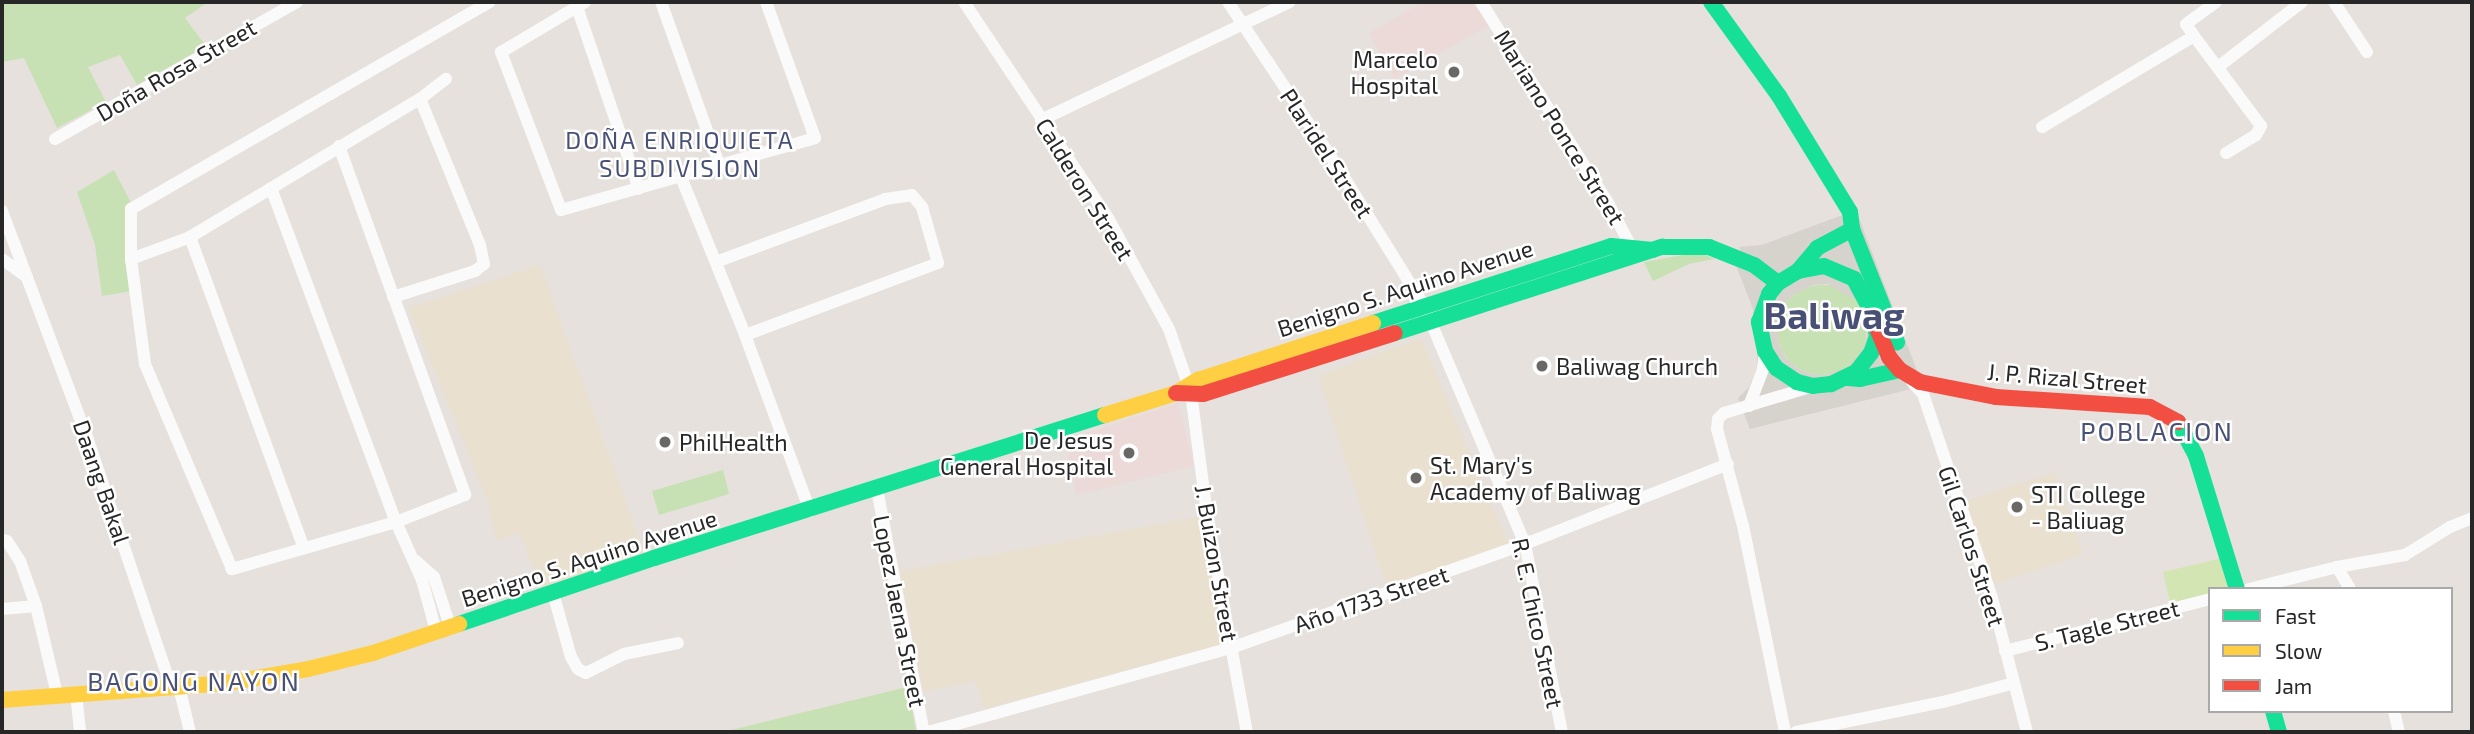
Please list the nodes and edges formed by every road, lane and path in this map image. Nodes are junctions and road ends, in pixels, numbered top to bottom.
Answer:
1 (297, 2) edge
2 (490, 2) edge
3 (661, 2) edge
4 (766, 2) edge
5 (964, 2) edge
6 (1227, 2) edge
7 (1289, 2) edge
8 (1481, 2) edge
9 (1711, 2) edge
10 (2302, 2) edge
11 (2334, 2) edge
12 (2213, 3) edge
13 (581, 4) edge
14 (1242, 25) junction
15 (2194, 36) junction
16 (2367, 52) dead end
17 (2218, 67) junction
18 (446, 79) dead end
19 (420, 99) junction
20 (1041, 120) junction
21 (2042, 127) dead end
22 (55, 139) dead end
23 (339, 146) junction
24 (2226, 153) dead end
25 (720, 167) junction
26 (681, 177) junction
27 (271, 188) junction
28 (639, 189) junction
29 (2, 211) edge
30 (1852, 229) junction
31 (190, 237) junction
32 (1634, 251) junction
33 (2, 259) edge
34 (131, 259) junction
35 (716, 262) junction
36 (1798, 271) junction
37 (29, 278) junction
38 (1778, 283) junction
39 (393, 297) junction
40 (1427, 314) junction
41 (1876, 326) junction
42 (745, 335) junction
43 (1765, 351) junction
44 (1900, 370) junction
45 (1848, 378) junction
46 (1813, 386) junction
47 (1186, 390) junction
48 (1749, 406) junction
49 (1728, 464) junction
50 (877, 489) junction
51 (810, 511) junction
52 (2472, 518) edge
53 (396, 522) junction
54 (2, 540) edge
55 (1525, 544) junction
56 (304, 548) junction
57 (2337, 567) junction
58 (2236, 587) edge
59 (2257, 587) edge
60 (2349, 587) edge
61 (553, 593) junction
62 (2208, 600) edge
63 (36, 606) junction
64 (2, 609) edge
65 (443, 629) junction
66 (678, 643) dead end
67 (1231, 648) junction
68 (2005, 651) junction
69 (2014, 683) junction
70 (175, 687) junction
71 (76, 693) junction
72 (57, 694) junction
73 (2, 700) edge
74 (2274, 713) edge
75 (2394, 713) edge
76 (80, 732) edge
77 (190, 732) edge
78 (926, 732) edge
79 (1247, 732) edge
80 (1562, 732) edge
81 (1785, 732) edge
82 (1796, 732) edge
83 (2027, 732) edge
84 (2279, 732) edge
85 (2399, 732) edge

1 - 22 street, Doña Rosa Street
2 - 34 street
3 - 25 street
4 - 25 street
5 - 20 street, Calderon Street
6 - 14 street, Plaridel Street
7 - 14 street
8 - 32 street, Mariano Ponce Street
9 - 30 main road
10 - 17 street
11 - 16 street
12 - 15 street
13 - 28 street
13 - 28 street
14 - 20 street
14 - 40 street, Plaridel Street
15 - 17 street
15 - 21 street
17 - 24 street
18 - 19 street
19 - 23 street
19 - 39 street
20 - 47 street, Calderon Street
23 - 27 street
23 - 39 street
25 - 26 street
26 - 28 street
26 - 35 street
27 - 31 street
27 - 53 street
29 - 37 street, Daang Bakal
30 - 36 main road
30 - 44 main road
31 - 34 street
31 - 56 street
32 - 38 main road, Benigno S. Aquino Avenue
32 - 40 main road, Benigno S. Aquino Avenue
33 - 37 street
34 - 56 street
35 - 42 street
35 - 42 street
36 - 38 main road
36 - 41 main road
37 - 70 street, Daang Bakal
38 - 43 main road
39 - 53 street
40 - 47 main road, Benigno S. Aquino Avenue
40 - 55 street, R. E. Chico Street
41 - 44 main road
41 - 45 main road
42 - 51 street
43 - 46 main road
43 - 48 street
44 - 45 main road
44 - 58 main road, J. P. Rizal Street
44 - 68 street, Gil Carlos Street
45 - 46 main road
46 - 48 street
47 - 50 main road, Benigno S. Aquino Avenue
47 - 67 street, J. Buizon Street
48 - 49 street
49 - 55 street, Año 1733 Street
49 - 81 street
50 - 51 main road, Benigno S. Aquino Avenue
50 - 78 street, Lopez Jaena Street
51 - 61 main road, Benigno S. Aquino Avenue
52 - 57 street
53 - 56 street
53 - 65 street
54 - 63 street
55 - 67 street, Año 1733 Street
55 - 80 street, R. E. Chico Street
57 - 59 street
57 - 60 street
61 - 65 main road, Benigno S. Aquino Avenue
61 - 66 street
62 - 68 street, S. Tagle Street
63 - 64 street
63 - 72 street
65 - 70 main road, Benigno S. Aquino Avenue
67 - 78 street, Año 1733 Street
67 - 79 street, J. Buizon Street
68 - 69 street, Gil Carlos Street
69 - 82 street
69 - 83 street, Gil Carlos Street
70 - 71 main road, Benigno S. Aquino Avenue
70 - 77 street, Daang Bakal
71 - 72 main road, Benigno S. Aquino Avenue
71 - 76 street
72 - 73 main road, Benigno S. Aquino Avenue
74 - 84 main road
75 - 85 street

